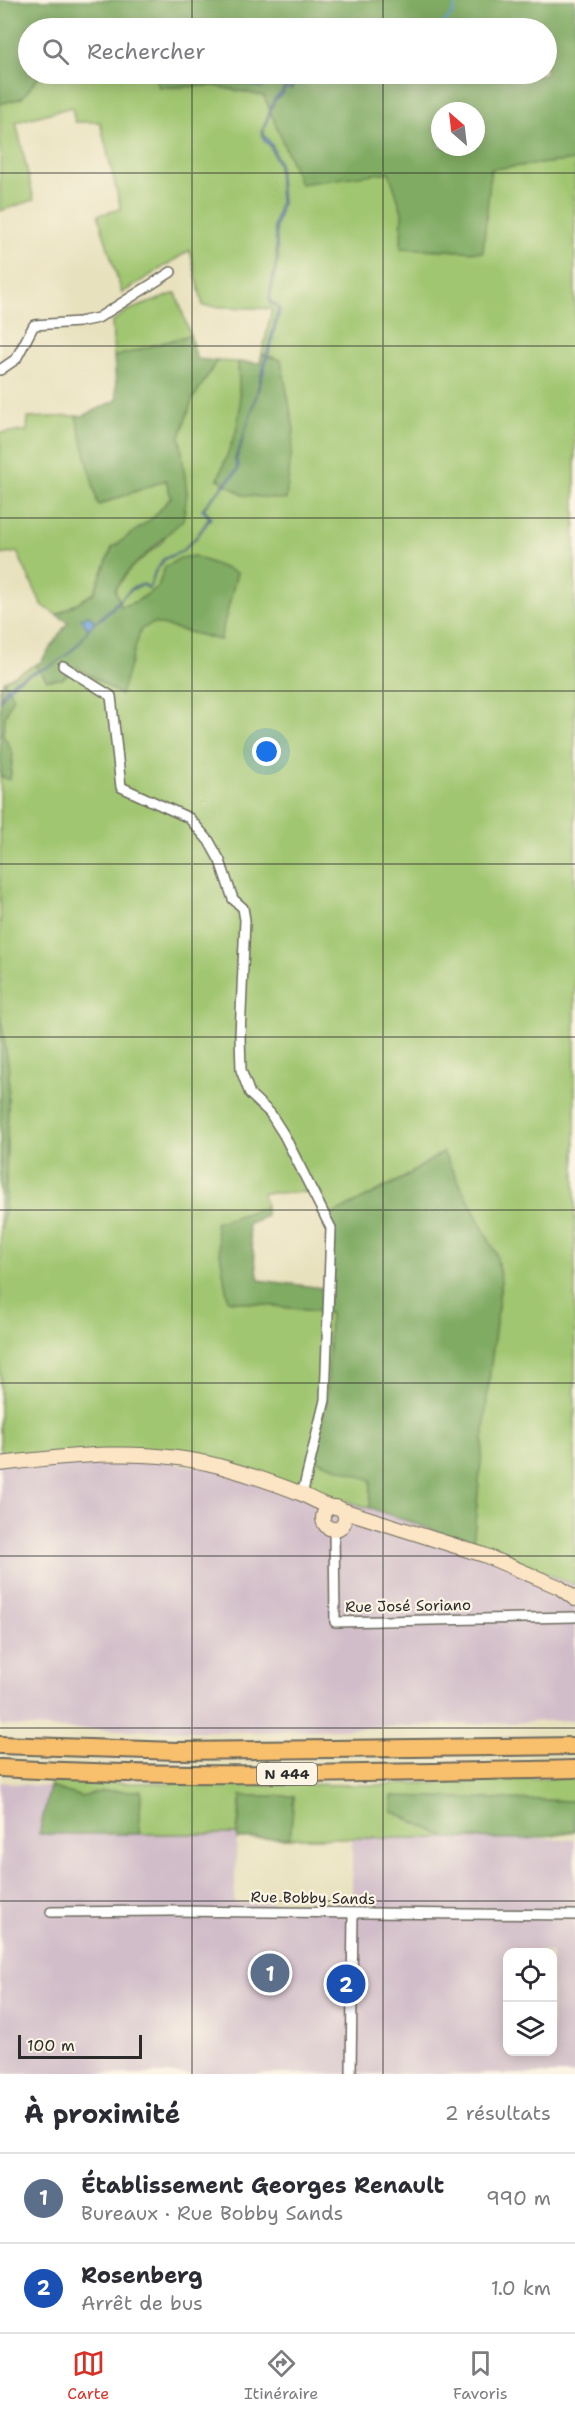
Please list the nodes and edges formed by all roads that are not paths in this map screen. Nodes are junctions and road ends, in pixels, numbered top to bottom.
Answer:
1 (171, 272) dead end
2 (0, 370) edge
3 (63, 666) dead end
4 (0, 1464) edge
5 (302, 1494) junction
6 (335, 1517) junction
7 (575, 1599) edge
8 (575, 1617) edge
9 (0, 1745) edge
10 (575, 1746) edge
11 (0, 1768) edge
12 (575, 1769) edge
13 (51, 1912) dead end
14 (353, 1914) junction
15 (575, 1915) edge
16 (351, 2074) edge

1 - 2 street
3 - 5 street
4 - 5 street
5 - 6 street
6 - 7 street
6 - 8 street, Rue José Soriano
9 - 10 highway, N 444
11 - 12 highway, N 444
13 - 14 street, Rue Bobby Sands
14 - 15 street, Rue Bobby Sands
14 - 16 street

